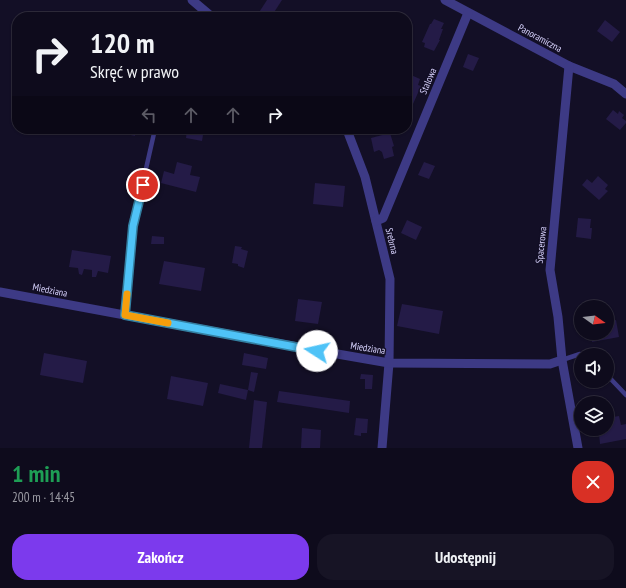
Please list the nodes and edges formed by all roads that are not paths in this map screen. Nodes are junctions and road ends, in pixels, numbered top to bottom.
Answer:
1 (192, 0) edge
2 (445, 0) edge
3 (206, 12) edge
4 (468, 13) junction
5 (569, 66) junction
6 (626, 94) edge
7 (154, 134) edge
8 (349, 134) edge
9 (376, 221) junction
10 (0, 292) edge
11 (125, 315) junction
12 (574, 356) edge
13 (562, 360) junction
14 (389, 363) junction
15 (614, 382) edge
16 (626, 395) edge
17 (382, 448) edge
18 (578, 448) edge

1 - 3 street
2 - 4 street, Panoramiczna
4 - 5 street, Panoramiczna
4 - 9 street, Stalowa
5 - 6 street, Panoramiczna
5 - 13 street, Spacerowa
7 - 11 lane
8 - 9 street, Srebrna
9 - 14 street, Srebrna
10 - 11 street, Miedziana
11 - 14 street, Miedziana
12 - 13 lane
13 - 14 street
13 - 18 street, Spacerowa
14 - 17 street, Miedziana
15 - 16 lane

